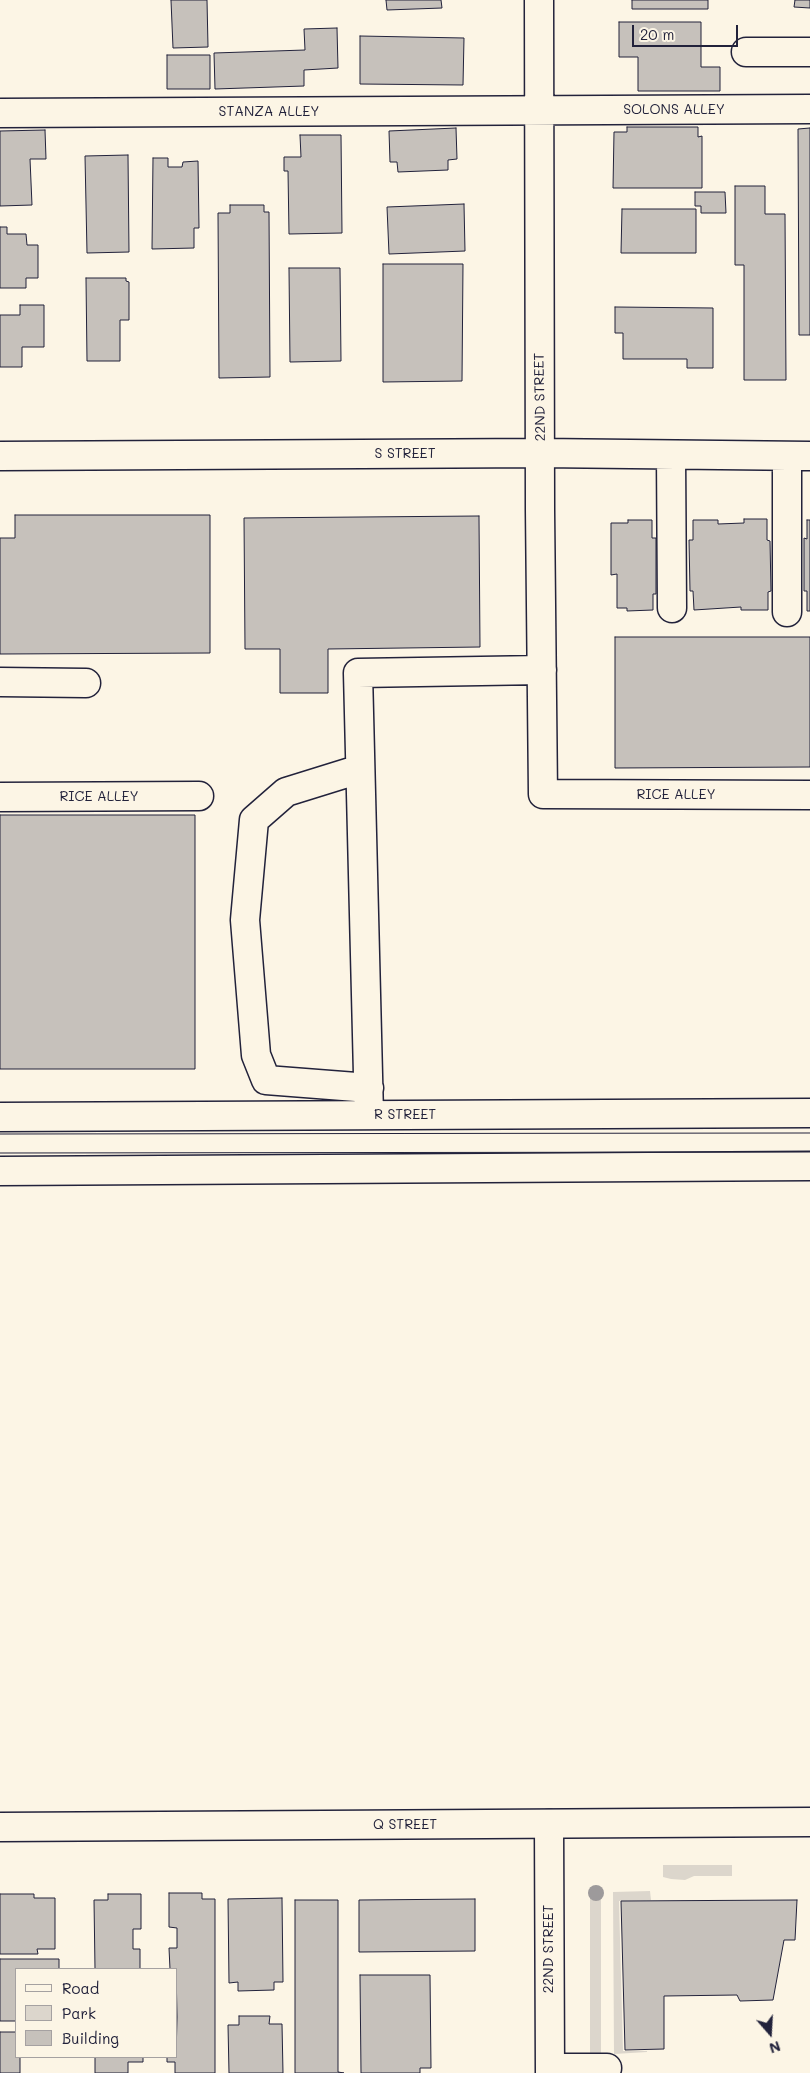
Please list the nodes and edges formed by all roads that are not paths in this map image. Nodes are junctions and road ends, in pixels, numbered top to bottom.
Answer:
1 (539, 0) edge
2 (746, 52) dead end
3 (810, 52) edge
4 (810, 110) edge
5 (538, 111) junction
6 (0, 113) edge
7 (541, 454) junction
8 (671, 455) junction
9 (0, 456) edge
10 (798, 456) edge
11 (672, 608) dead end
12 (787, 612) dead end
13 (542, 670) junction
14 (0, 682) edge
15 (86, 683) dead end
16 (360, 769) junction
17 (543, 794) joint
18 (810, 794) edge
19 (199, 796) dead end
20 (0, 797) edge
21 (369, 1088) junction
22 (810, 1113) edge
23 (369, 1115) junction
24 (0, 1117) edge
25 (810, 1166) edge
26 (0, 1171) edge
27 (810, 1822) edge
28 (549, 1824) junction
29 (0, 1827) edge
30 (607, 2068) dead end
31 (550, 2071) edge

1 - 5 street, 22ND STREET
2 - 3 street
4 - 5 street, SOLONS ALLEY
5 - 6 street, STANZA ALLEY
5 - 7 street, 22ND STREET
7 - 8 street, S STREET
7 - 9 street, S STREET
7 - 13 street, 22ND STREET
8 - 10 street, S STREET
8 - 11 street
10 - 12 street
13 - 16 street
13 - 17 street, 22ND STREET
14 - 15 street
16 - 21 street
16 - 21 street
17 - 18 street, RICE ALLEY
19 - 20 street, RICE ALLEY
21 - 23 street
22 - 23 street, R STREET
23 - 24 street, R STREET
25 - 26 street
27 - 28 street, Q STREET
28 - 29 street, Q STREET
28 - 31 street, 22ND STREET
30 - 31 street

